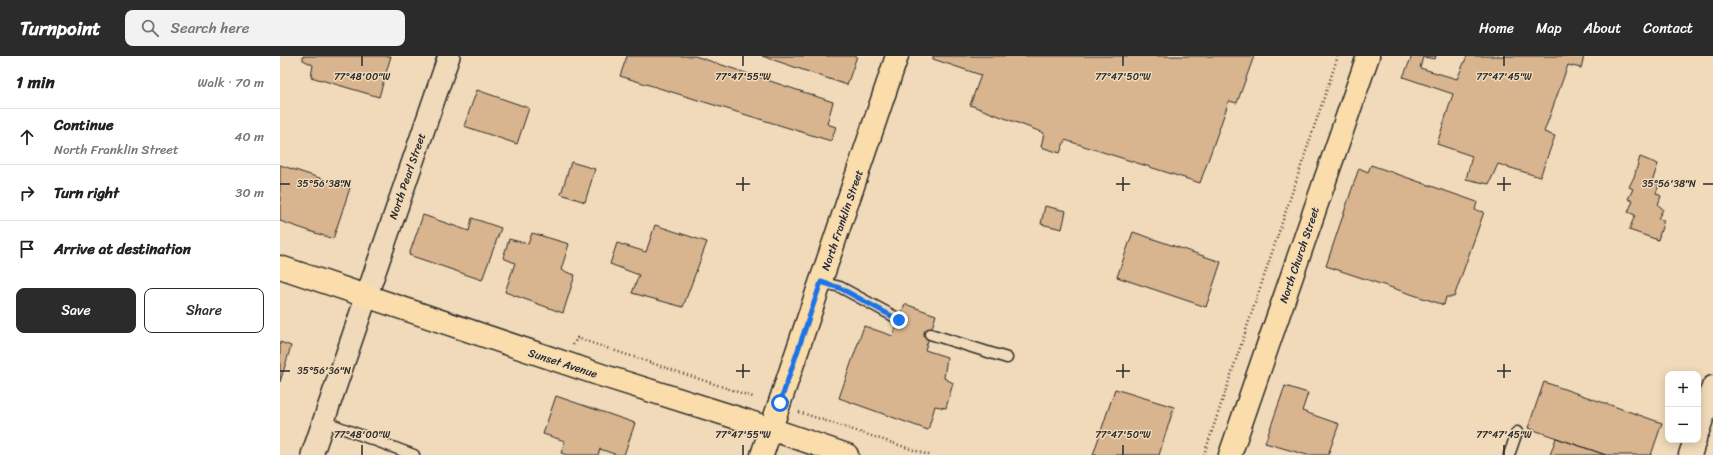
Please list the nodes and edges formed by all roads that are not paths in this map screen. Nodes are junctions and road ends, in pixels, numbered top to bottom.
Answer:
1 (449, 56) edge
2 (897, 56) edge
3 (1368, 56) edge
4 (280, 267) edge
5 (821, 282) junction
6 (366, 297) junction
7 (899, 320) dead end
8 (930, 334) dead end
9 (1007, 358) dead end
10 (1713, 386) edge
11 (323, 421) junction
12 (1701, 422) edge
13 (771, 429) junction
14 (1516, 432) dead end
15 (1694, 443) edge
16 (312, 455) edge
17 (414, 455) edge
18 (762, 455) edge
19 (847, 455) edge
20 (1230, 455) edge
21 (1509, 455) edge
22 (1690, 455) edge

1 - 6 street, North Pearl Street
2 - 5 main road, North Franklin Street
3 - 20 main road, North Church Street
4 - 6 main road, Sunset Avenue
5 - 7 lane
5 - 13 main road, North Franklin Street
6 - 11 street, North Pearl Street
6 - 13 main road, Sunset Avenue
8 - 9 lane
10 - 12 street
11 - 16 street, North Pearl Street
11 - 17 lane
13 - 18 main road, North Franklin Street
13 - 19 main road, Sunset Avenue
14 - 21 lane
15 - 22 street

